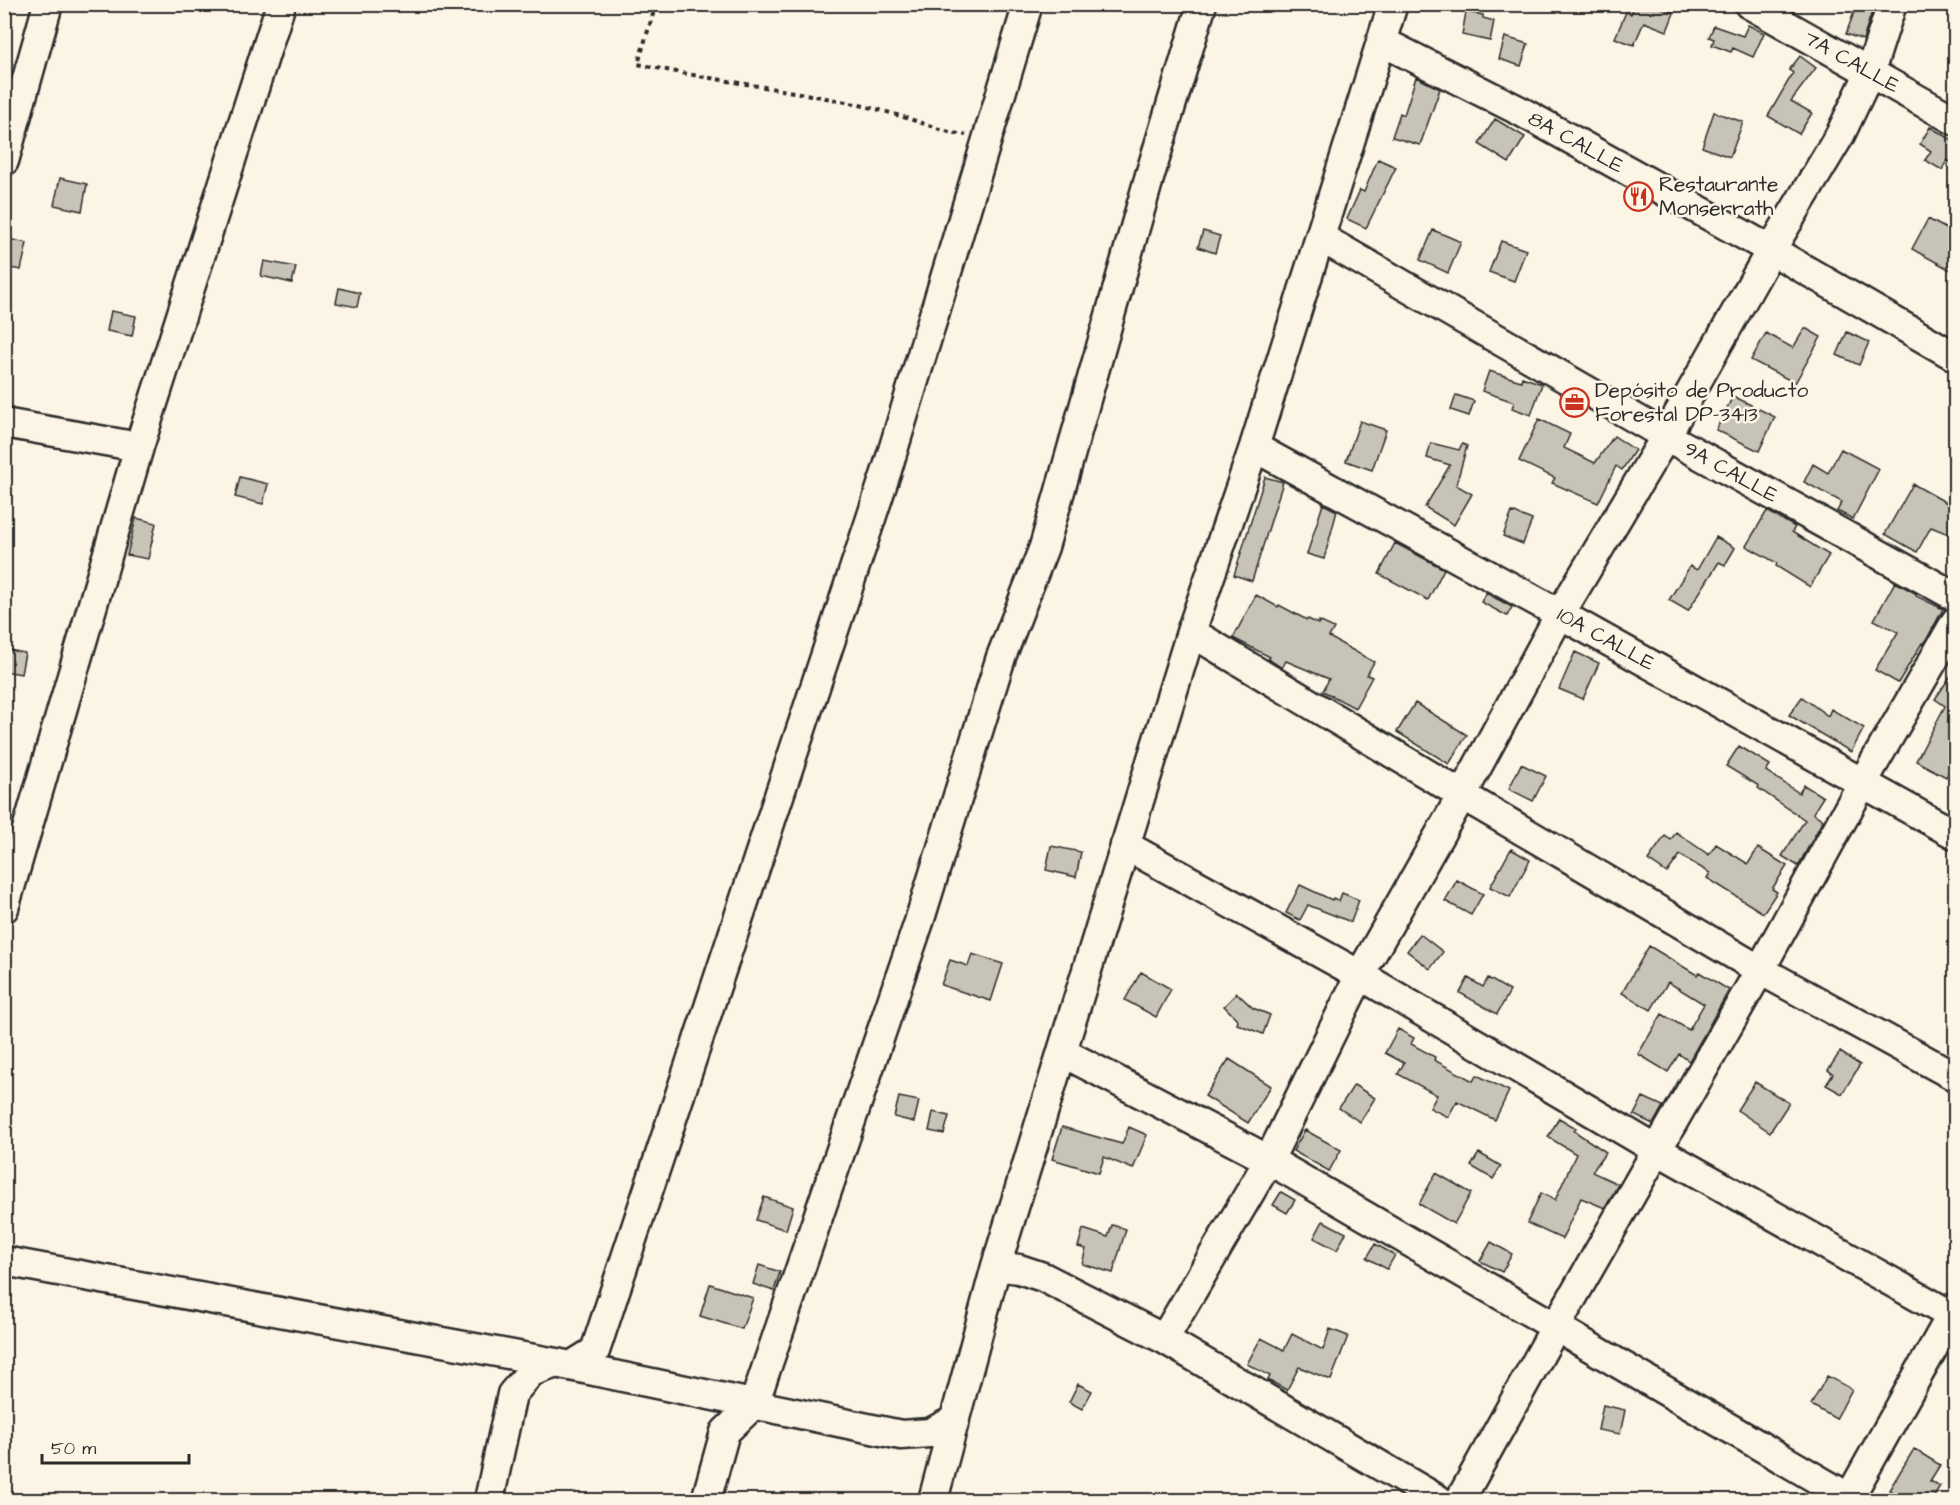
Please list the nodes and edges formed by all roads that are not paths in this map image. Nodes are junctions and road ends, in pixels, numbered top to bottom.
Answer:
1 (48, 4) edge
2 (281, 4) edge
3 (1029, 4) edge
4 (1202, 4) edge
5 (1393, 4) edge
6 (1749, 4) edge
7 (1892, 4) edge
8 (1381, 41) junction
9 (1870, 72) junction
10 (1956, 121) edge
11 (4, 161) edge
12 (1320, 237) junction
13 (1772, 250) junction
14 (1956, 357) edge
15 (4, 423) edge
16 (1666, 436) junction
17 (139, 447) junction
18 (1254, 447) junction
19 (1956, 597) edge
20 (1560, 614) junction
21 (1956, 621) edge
22 (1191, 632) junction
23 (1863, 782) junction
24 (1462, 795) junction
25 (1956, 835) edge
26 (1125, 845) junction
27 (4, 908) edge
28 (1760, 970) junction
29 (1360, 975) junction
30 (1062, 1052) junction
31 (1956, 1077) edge
32 (1657, 1150) junction
33 (1269, 1160) junction
34 (4, 1261) edge
35 (996, 1266) junction
36 (1954, 1314) edge
37 (1555, 1328) junction
38 (1164, 1339) junction
39 (563, 1365) junction
40 (754, 1404) junction
41 (955, 1420) junction
42 (489, 1500) edge
43 (706, 1500) edge
44 (933, 1500) edge
45 (1439, 1500) edge
46 (1460, 1500) edge
47 (1850, 1500) edge

1 - 11 street
2 - 17 street
3 - 39 street
4 - 40 street
5 - 8 street
6 - 9 street, 7A CALLE
7 - 9 street
8 - 12 street
8 - 13 street, 8A CALLE
9 - 10 street, 7A CALLE
9 - 13 street
12 - 16 street, 9A CALLE
12 - 18 street
13 - 14 street, 8A CALLE
13 - 16 street
15 - 17 street
16 - 19 street, 9A CALLE
16 - 20 street
17 - 27 street
18 - 20 street, 10A CALLE
18 - 22 street
20 - 23 street, 10A CALLE
20 - 24 street
21 - 23 street
22 - 24 street
22 - 26 street
23 - 25 street, 10A CALLE
23 - 28 street
24 - 28 street
24 - 29 street
26 - 29 street
26 - 30 street
28 - 31 street
28 - 32 street
29 - 32 street
29 - 33 street
30 - 33 street
30 - 35 street
32 - 36 street
32 - 37 street
33 - 37 street
33 - 38 street
34 - 39 street
35 - 38 street
35 - 41 street
36 - 47 street
37 - 46 street
37 - 47 street
38 - 45 street
39 - 40 street
39 - 42 street
40 - 41 street
40 - 43 street
41 - 44 street

